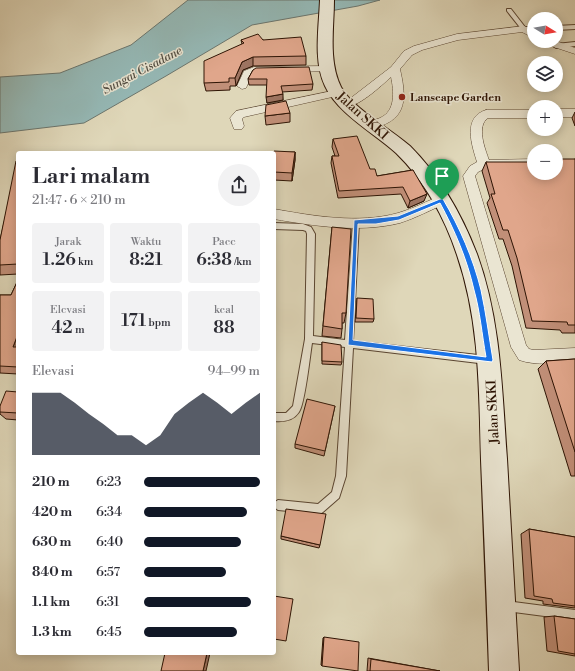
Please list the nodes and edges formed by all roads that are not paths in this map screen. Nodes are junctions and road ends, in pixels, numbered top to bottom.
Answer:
1 (327, 0) edge
2 (509, 10) dead end
3 (527, 27) edge
4 (575, 27) edge
5 (563, 28) edge
6 (527, 29) edge
7 (575, 44) edge
8 (563, 45) edge
9 (563, 48) edge
10 (575, 51) edge
11 (328, 65) junction
12 (395, 69) junction
13 (242, 86) dead end
14 (342, 98) junction
15 (563, 113) edge
16 (575, 113) edge
17 (527, 114) edge
18 (372, 125) junction
19 (238, 126) dead end
20 (527, 163) edge
21 (484, 164) junction
22 (442, 200) junction
23 (276, 214) edge
24 (356, 222) junction
25 (276, 226) edge
26 (308, 338) junction
27 (350, 343) junction
28 (575, 355) edge
29 (490, 360) junction
30 (276, 417) edge
31 (278, 505) dead end
32 (501, 605) junction
33 (575, 615) edge
34 (504, 671) edge

1 - 11 main road, Jalan SKKI
2 - 3 lane
4 - 5 lane
6 - 12 street
7 - 8 lane
9 - 10 street
11 - 13 street
11 - 14 main road, Jalan SKKI
12 - 14 street
12 - 18 street
14 - 18 main road, Jalan SKKI
14 - 19 street
15 - 16 street
17 - 21 street
18 - 22 main road, Jalan SKKI
20 - 21 street
21 - 28 street
22 - 24 street
22 - 29 main road, Jalan SKKI
23 - 24 street
24 - 27 lane
25 - 26 lane
26 - 27 lane
26 - 30 lane
27 - 29 lane
27 - 31 lane
29 - 32 main road, Jalan SKKI
32 - 33 lane
32 - 34 main road, Jalan SKKI

